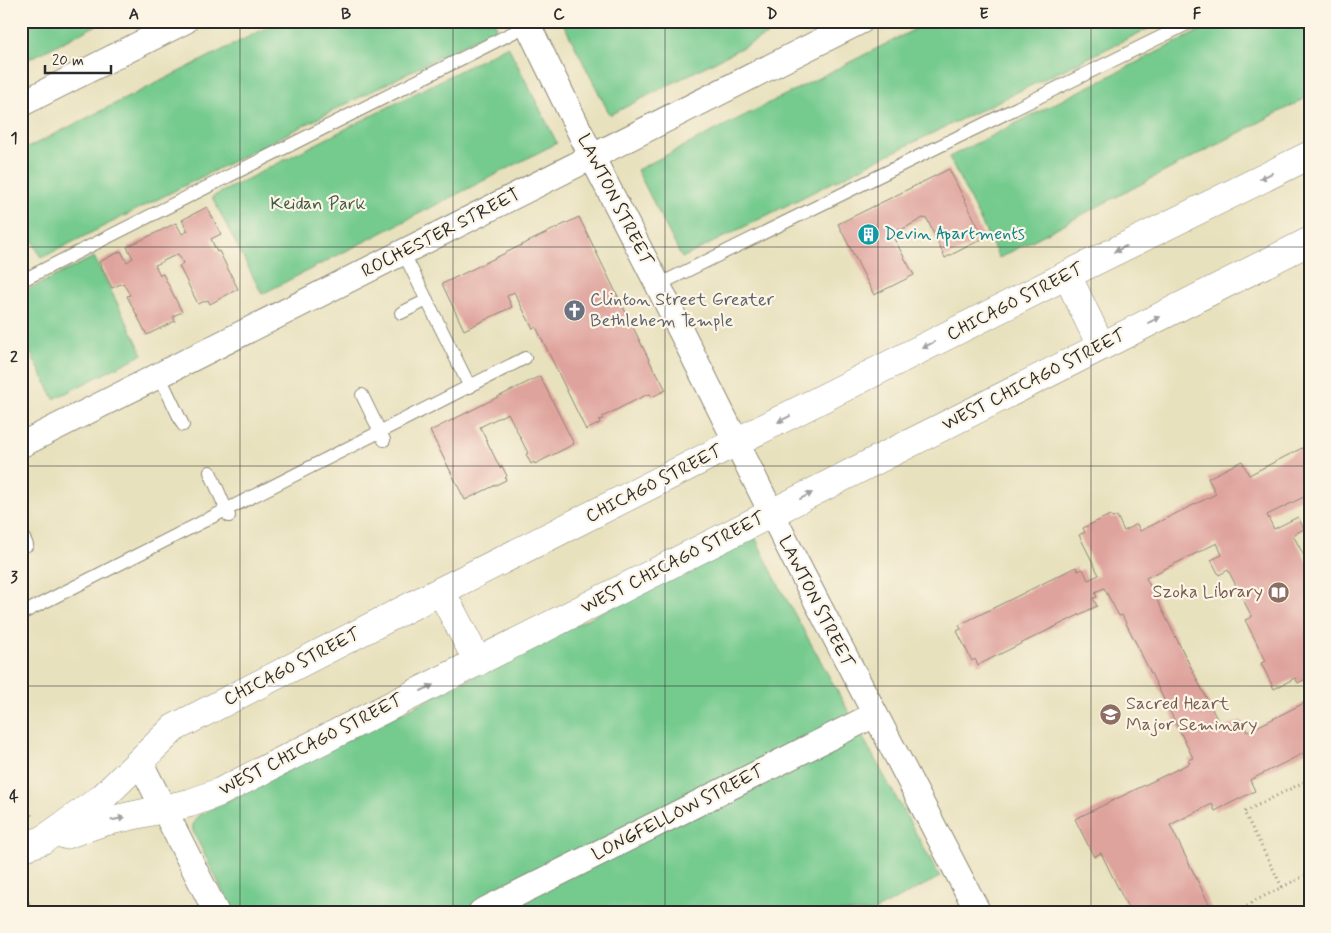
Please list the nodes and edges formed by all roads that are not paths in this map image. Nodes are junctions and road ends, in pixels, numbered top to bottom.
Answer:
1 (185, 21) edge
2 (861, 21) edge
3 (1193, 21) edge
4 (530, 22) edge
5 (21, 104) edge
6 (1310, 155) edge
7 (592, 157) junction
8 (1310, 241) edge
9 (403, 252) junction
10 (1067, 275) junction
11 (21, 281) edge
12 (658, 285) junction
13 (427, 300) junction
14 (401, 313) dead end
15 (1101, 346) junction
16 (525, 358) dead end
17 (159, 375) junction
18 (470, 386) junction
19 (362, 395) dead end
20 (182, 425) dead end
21 (382, 436) junction
22 (736, 443) junction
23 (21, 445) edge
24 (210, 472) dead end
25 (771, 513) junction
26 (228, 514) junction
27 (21, 532) edge
28 (27, 545) dead end
29 (441, 591) junction
30 (21, 614) edge
31 (478, 662) junction
32 (874, 715) junction
33 (140, 762) junction
34 (165, 810) junction
35 (21, 849) edge
36 (21, 901) edge
37 (26, 912) edge
38 (216, 912) edge
39 (481, 912) edge
40 (978, 912) edge

1 - 5 street
2 - 7 street, ROCHESTER STREET
3 - 12 lane
4 - 7 street, LAWTON STREET
4 - 11 lane
6 -> 10 street, CHICAGO STREET
7 - 9 street, ROCHESTER STREET
7 - 12 street, LAWTON STREET
15 -> 8 street, WEST CHICAGO STREET
9 - 13 lane
9 - 17 street, ROCHESTER STREET
10 - 15 street
10 -> 22 street, CHICAGO STREET
12 - 22 street, LAWTON STREET
13 - 14 lane
13 - 18 lane
25 -> 15 street, WEST CHICAGO STREET
16 - 18 lane
17 - 20 lane
17 - 23 street, ROCHESTER STREET
18 - 21 lane
19 - 21 lane
21 - 26 lane
22 - 25 street, LAWTON STREET
22 - 29 street, CHICAGO STREET
24 - 26 lane
25 - 31 street, WEST CHICAGO STREET
25 - 32 street, LAWTON STREET
26 - 30 lane
27 - 28 lane
29 - 31 street
29 - 33 street, CHICAGO STREET
34 -> 31 street, WEST CHICAGO STREET
32 - 39 street, LONGFELLOW STREET
32 - 40 street, LAWTON STREET
33 - 34 street
33 - 35 street, CHICAGO STREET
35 -> 34 street, WEST CHICAGO STREET
34 - 38 street
36 - 37 lane

